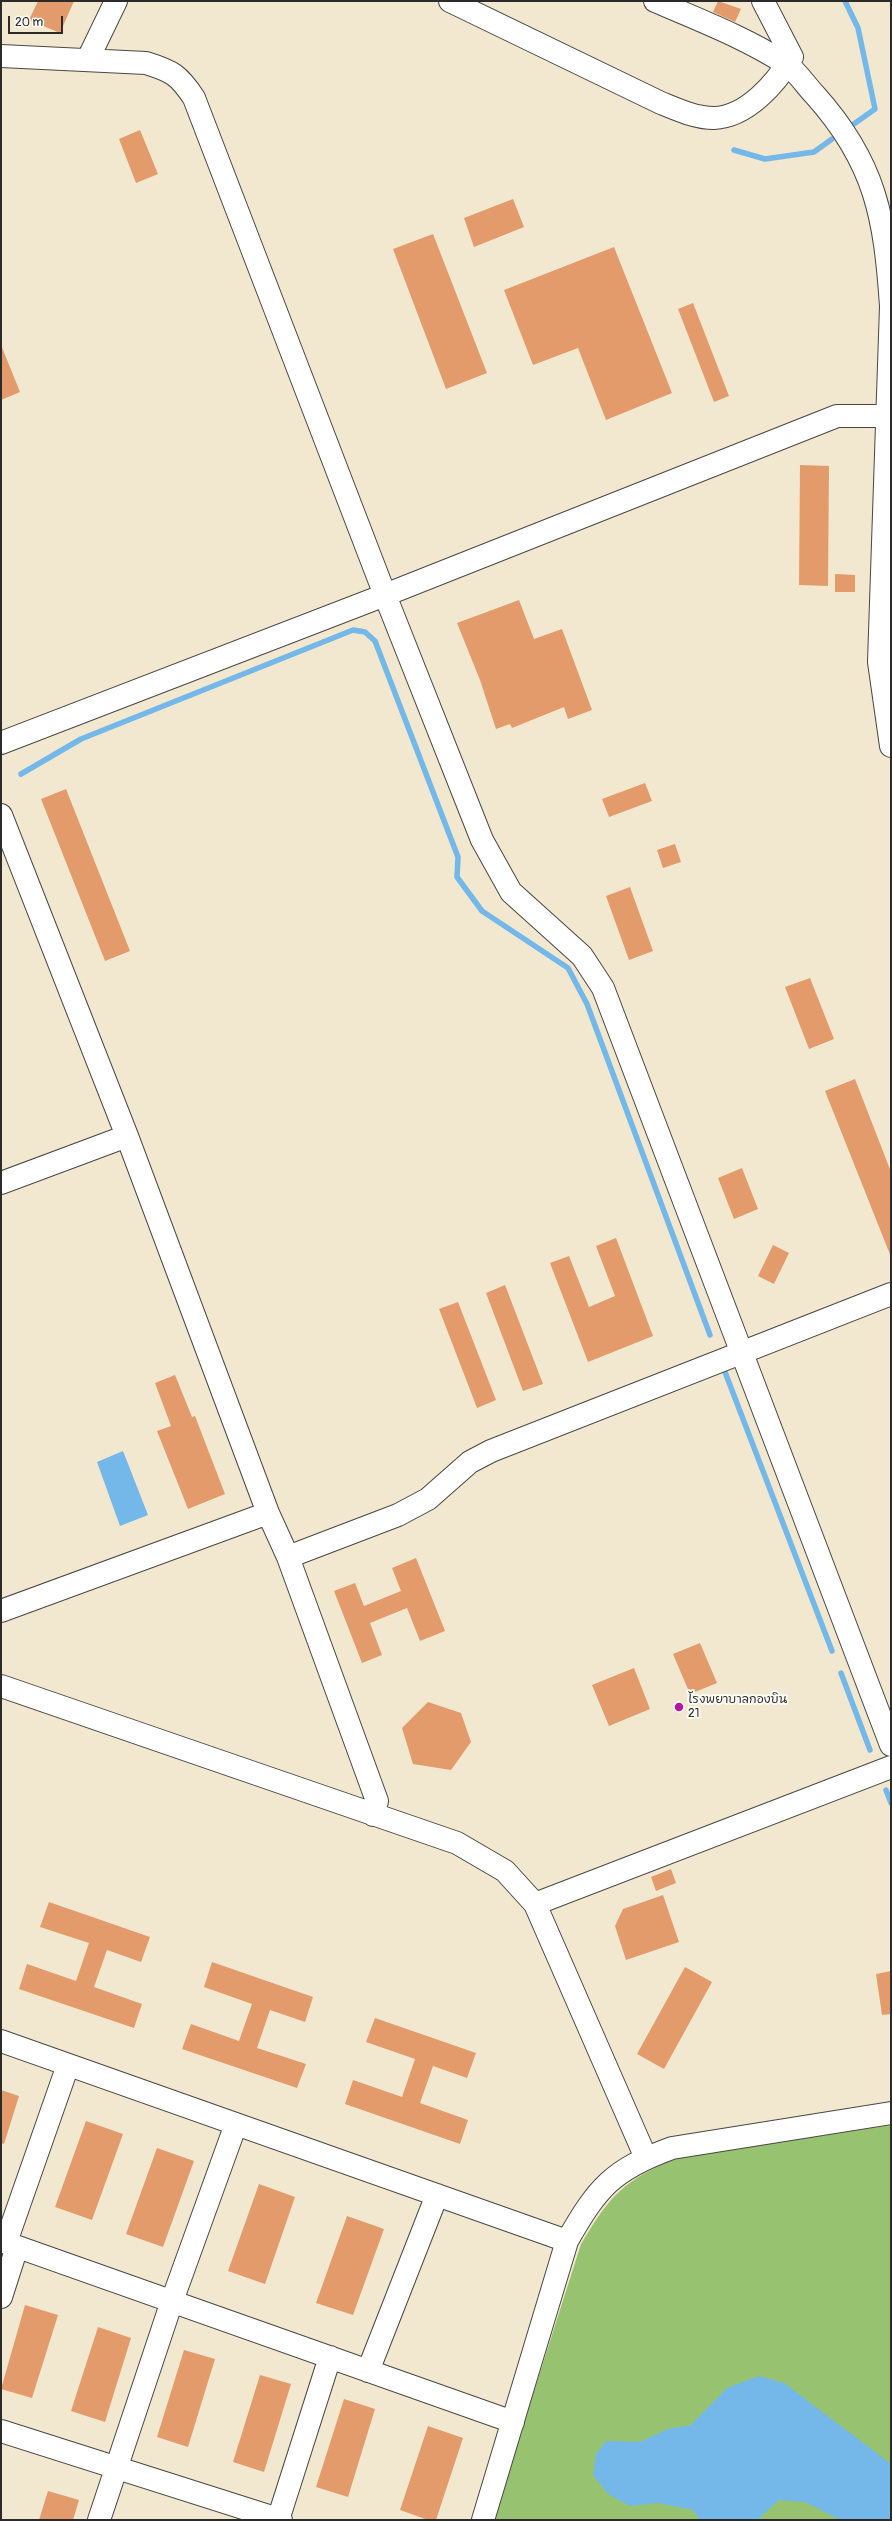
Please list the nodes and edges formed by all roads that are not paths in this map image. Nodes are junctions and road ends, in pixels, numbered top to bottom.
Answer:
1 (116, 1) edge
2 (450, 1) edge
3 (655, 1) edge
4 (762, 1) edge
5 (1, 56) edge
6 (88, 60) junction
7 (787, 65) junction
8 (887, 416) junction
9 (385, 595) junction
10 (1, 742) edge
11 (891, 746) edge
12 (1, 815) edge
13 (127, 1136) junction
14 (1, 1183) edge
15 (891, 1294) edge
16 (742, 1352) junction
17 (268, 1513) junction
18 (288, 1557) junction
19 (1, 1610) edge
20 (1, 1686) edge
21 (891, 1745) edge
22 (891, 1767) edge
23 (373, 1815) junction
24 (535, 1904) junction
25 (1, 2041) edge
26 (68, 2065) junction
27 (891, 2113) edge
28 (236, 2124) junction
29 (646, 2158) junction
30 (437, 2195) junction
31 (567, 2241) junction
32 (8, 2243) edge
33 (1, 2297) edge
34 (172, 2301) junction
35 (330, 2357) junction
36 (368, 2371) junction
37 (513, 2422) junction
38 (1, 2431) edge
39 (116, 2467) junction
40 (99, 2520) edge
41 (279, 2520) edge
42 (483, 2520) edge

1 - 6 street
2 - 7 street
3 - 7 street
4 - 7 street
5 - 6 street
6 - 9 street
7 - 8 street
8 - 9 street
8 - 11 street
9 - 10 street
9 - 16 street
12 - 13 street
13 - 14 street
13 - 17 street
15 - 16 street
16 - 18 street
16 - 21 street
17 - 18 street
17 - 19 street
18 - 23 street
20 - 23 street
22 - 24 street
23 - 24 street
24 - 29 street
25 - 26 street
26 - 28 street
26 - 32 street
27 - 29 street
28 - 30 street
28 - 34 street
29 - 31 street
30 - 31 street
30 - 36 street
31 - 37 street
32 - 33 street
32 - 34 street
34 - 35 street
34 - 39 street
35 - 36 street
35 - 41 street
36 - 37 street
37 - 42 street
38 - 39 street
39 - 40 street
39 - 41 street

